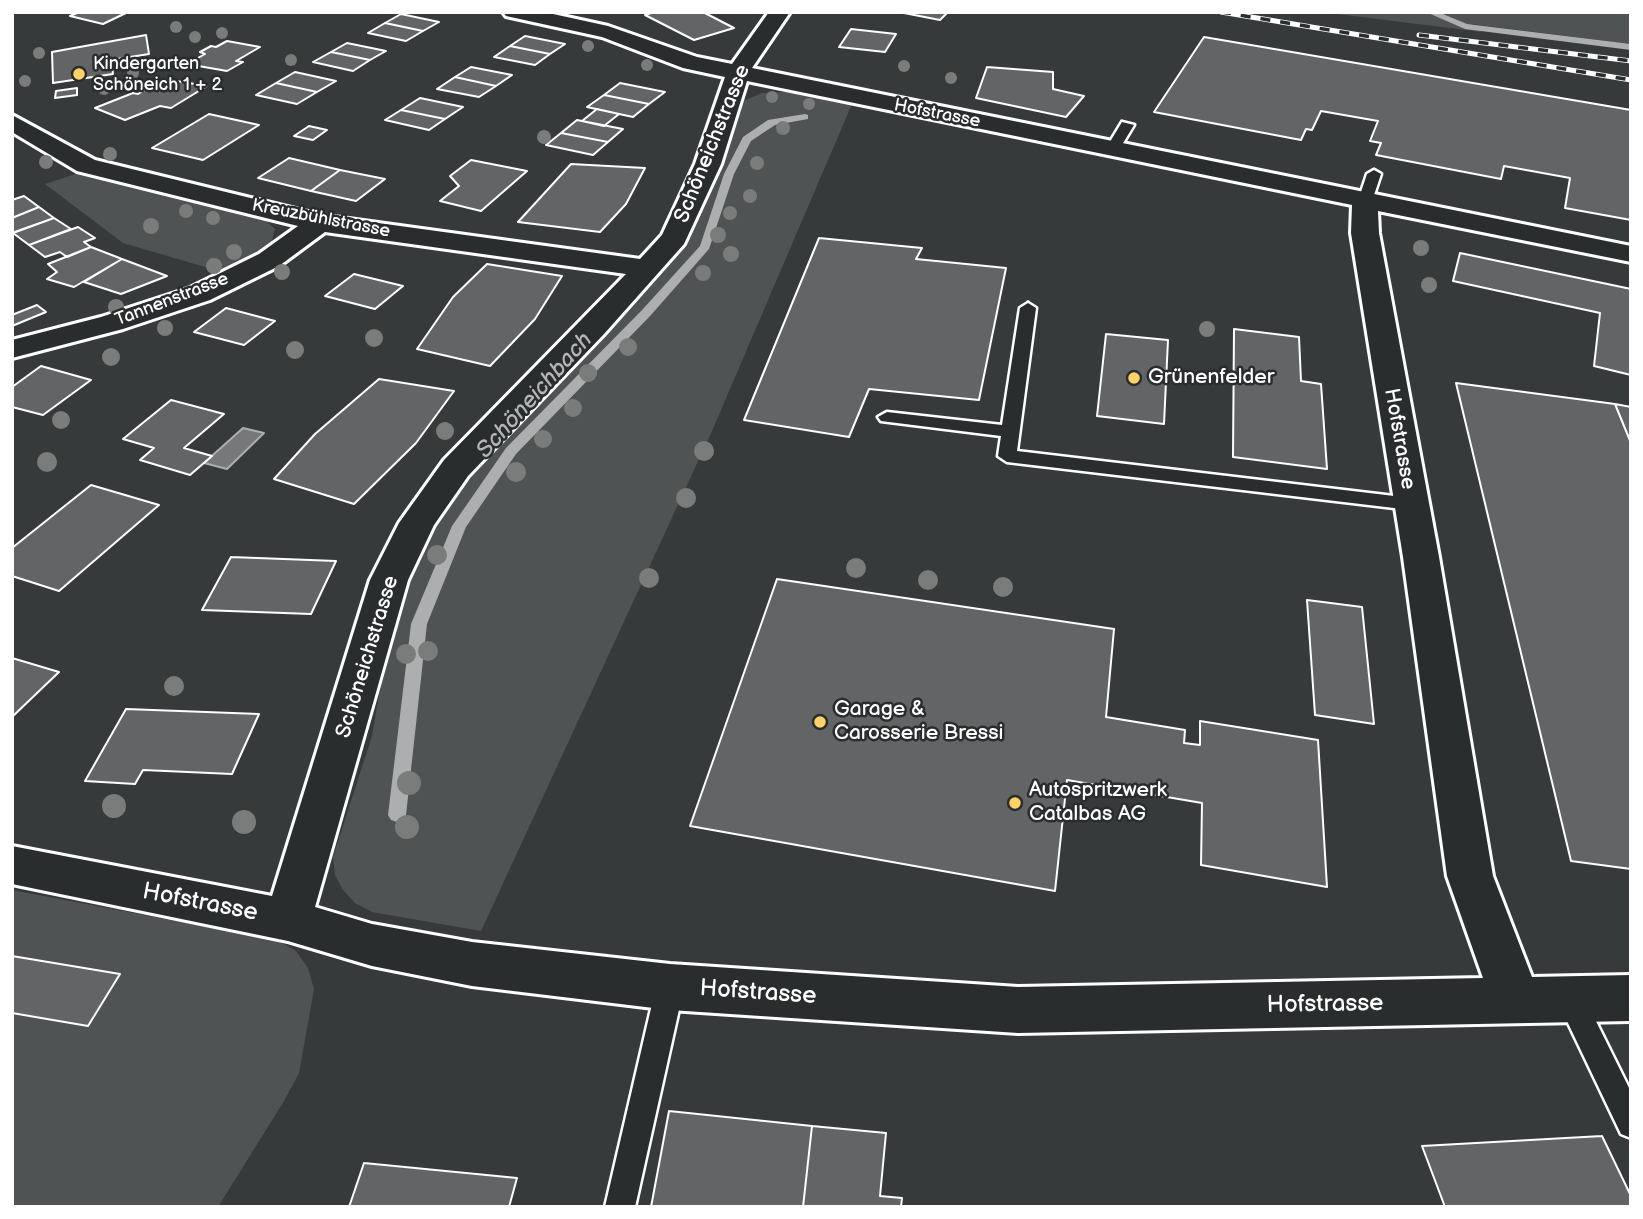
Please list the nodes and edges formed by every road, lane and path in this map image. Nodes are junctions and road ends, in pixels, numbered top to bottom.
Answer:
1 (513, 12) edge
2 (780, 12) edge
3 (738, 72) junction
4 (12, 122) edge
5 (1127, 125) dead end
6 (1112, 149) junction
7 (1369, 188) junction
8 (320, 223) junction
9 (1631, 254) edge
10 (645, 268) junction
11 (1028, 308) dead end
12 (12, 349) edge
13 (887, 417) dead end
14 (1011, 432) junction
15 (1410, 504) junction
16 (12, 865) edge
17 (288, 920) junction
18 (670, 987) junction
19 (1631, 998) edge
20 (1571, 1000) junction
21 (1516, 1002) junction
22 (1631, 1124) edge
23 (620, 1207) edge

1 - 3 street, Hofstrasse
2 - 3 street, Schöneichstrasse
3 - 6 street, Hofstrasse
3 - 10 street, Schöneichstrasse
4 - 8 street, Kreuzbühlstrasse
5 - 6 lane
6 - 7 street, Hofstrasse
7 - 9 street, Hofstrasse
7 - 15 street, Hofstrasse
8 - 10 street, Kreuzbühlstrasse
8 - 12 street, Tannenstrasse
10 - 17 street, Schöneichstrasse
11 - 14 lane
13 - 14 lane
14 - 15 lane
15 - 21 street, Hofstrasse
16 - 17 street, Hofstrasse
17 - 18 street, Hofstrasse
18 - 21 street, Hofstrasse
18 - 23 lane
19 - 20 street, Hofstrasse
20 - 21 street, Hofstrasse
20 - 22 lane

